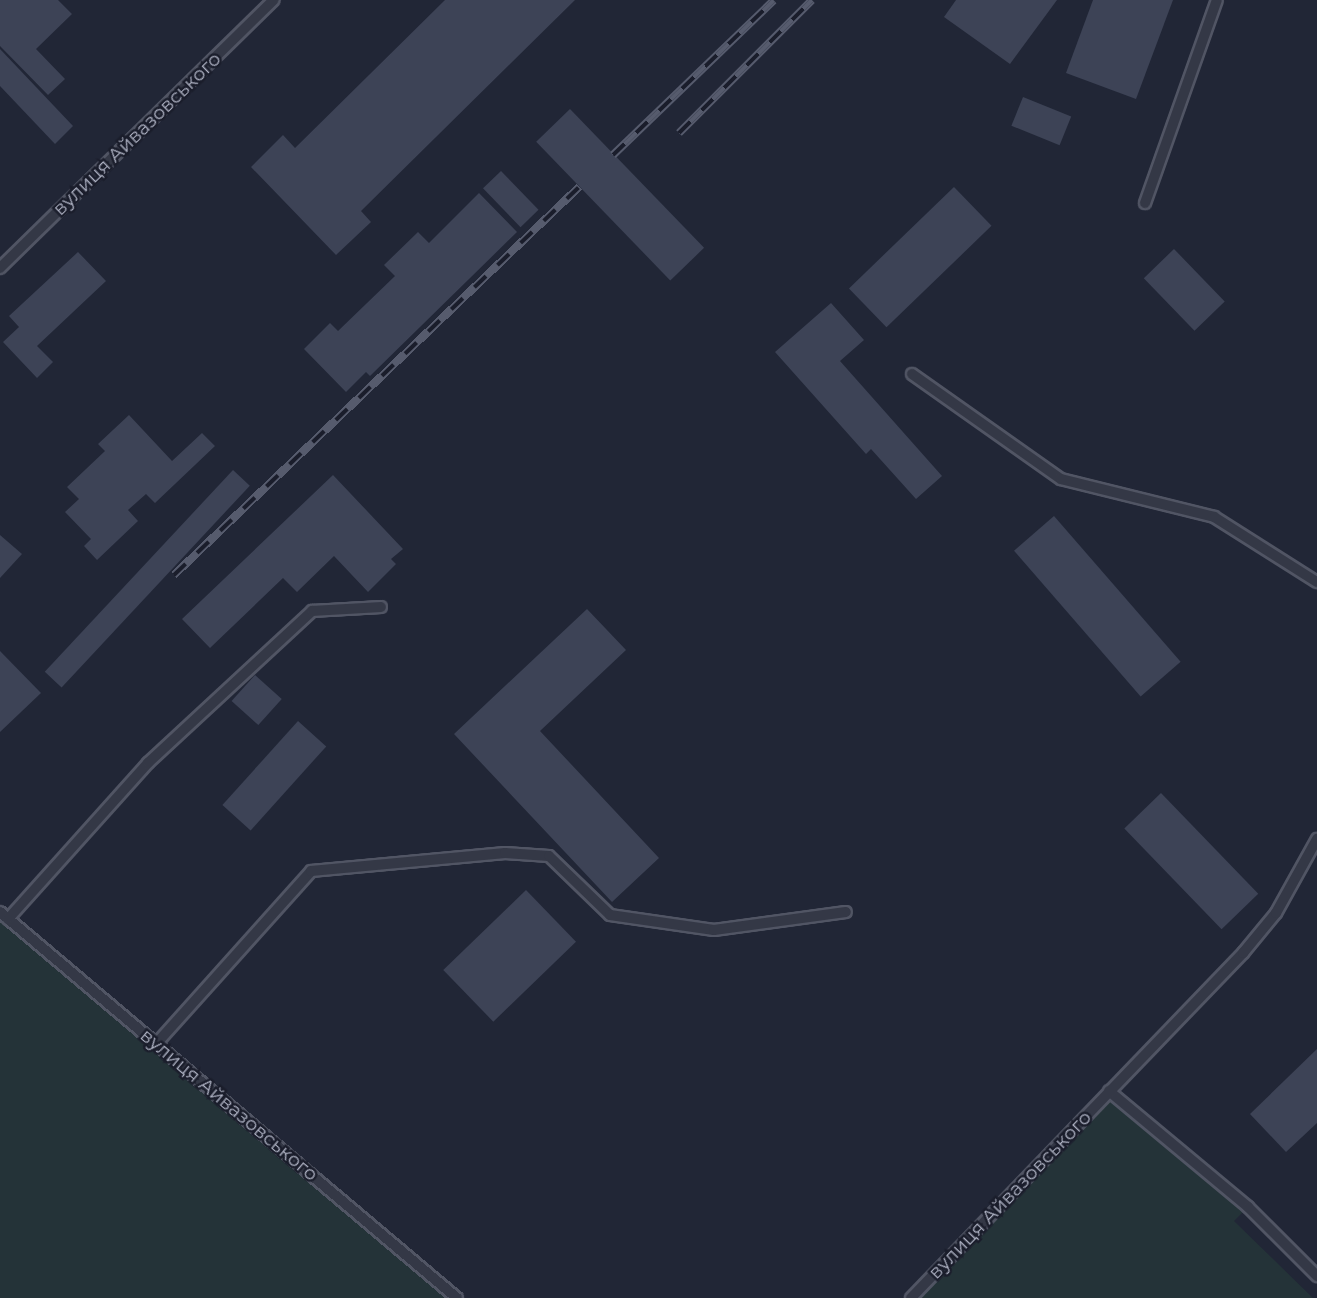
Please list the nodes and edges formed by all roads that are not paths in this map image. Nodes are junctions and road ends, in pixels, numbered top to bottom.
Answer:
1 (274, 0) edge
2 (1217, 0) edge
3 (1145, 203) dead end
4 (0, 268) edge
5 (912, 374) dead end
6 (1317, 582) edge
7 (381, 607) dead end
8 (1317, 839) edge
9 (846, 912) dead end
10 (4, 916) edge
11 (156, 1044) junction
12 (1109, 1091) junction
13 (1317, 1276) edge
14 (457, 1298) edge
15 (911, 1298) edge

1 - 4 lane, вулиця Айвазовського
2 - 3 lane
5 - 6 lane
7 - 10 lane
8 - 12 lane, вулиця Айвазовського
9 - 11 lane
10 - 11 lane, вулиця Айвазовського
11 - 14 lane, вулиця Айвазовського
12 - 13 lane
12 - 15 lane, вулиця Айвазовського

